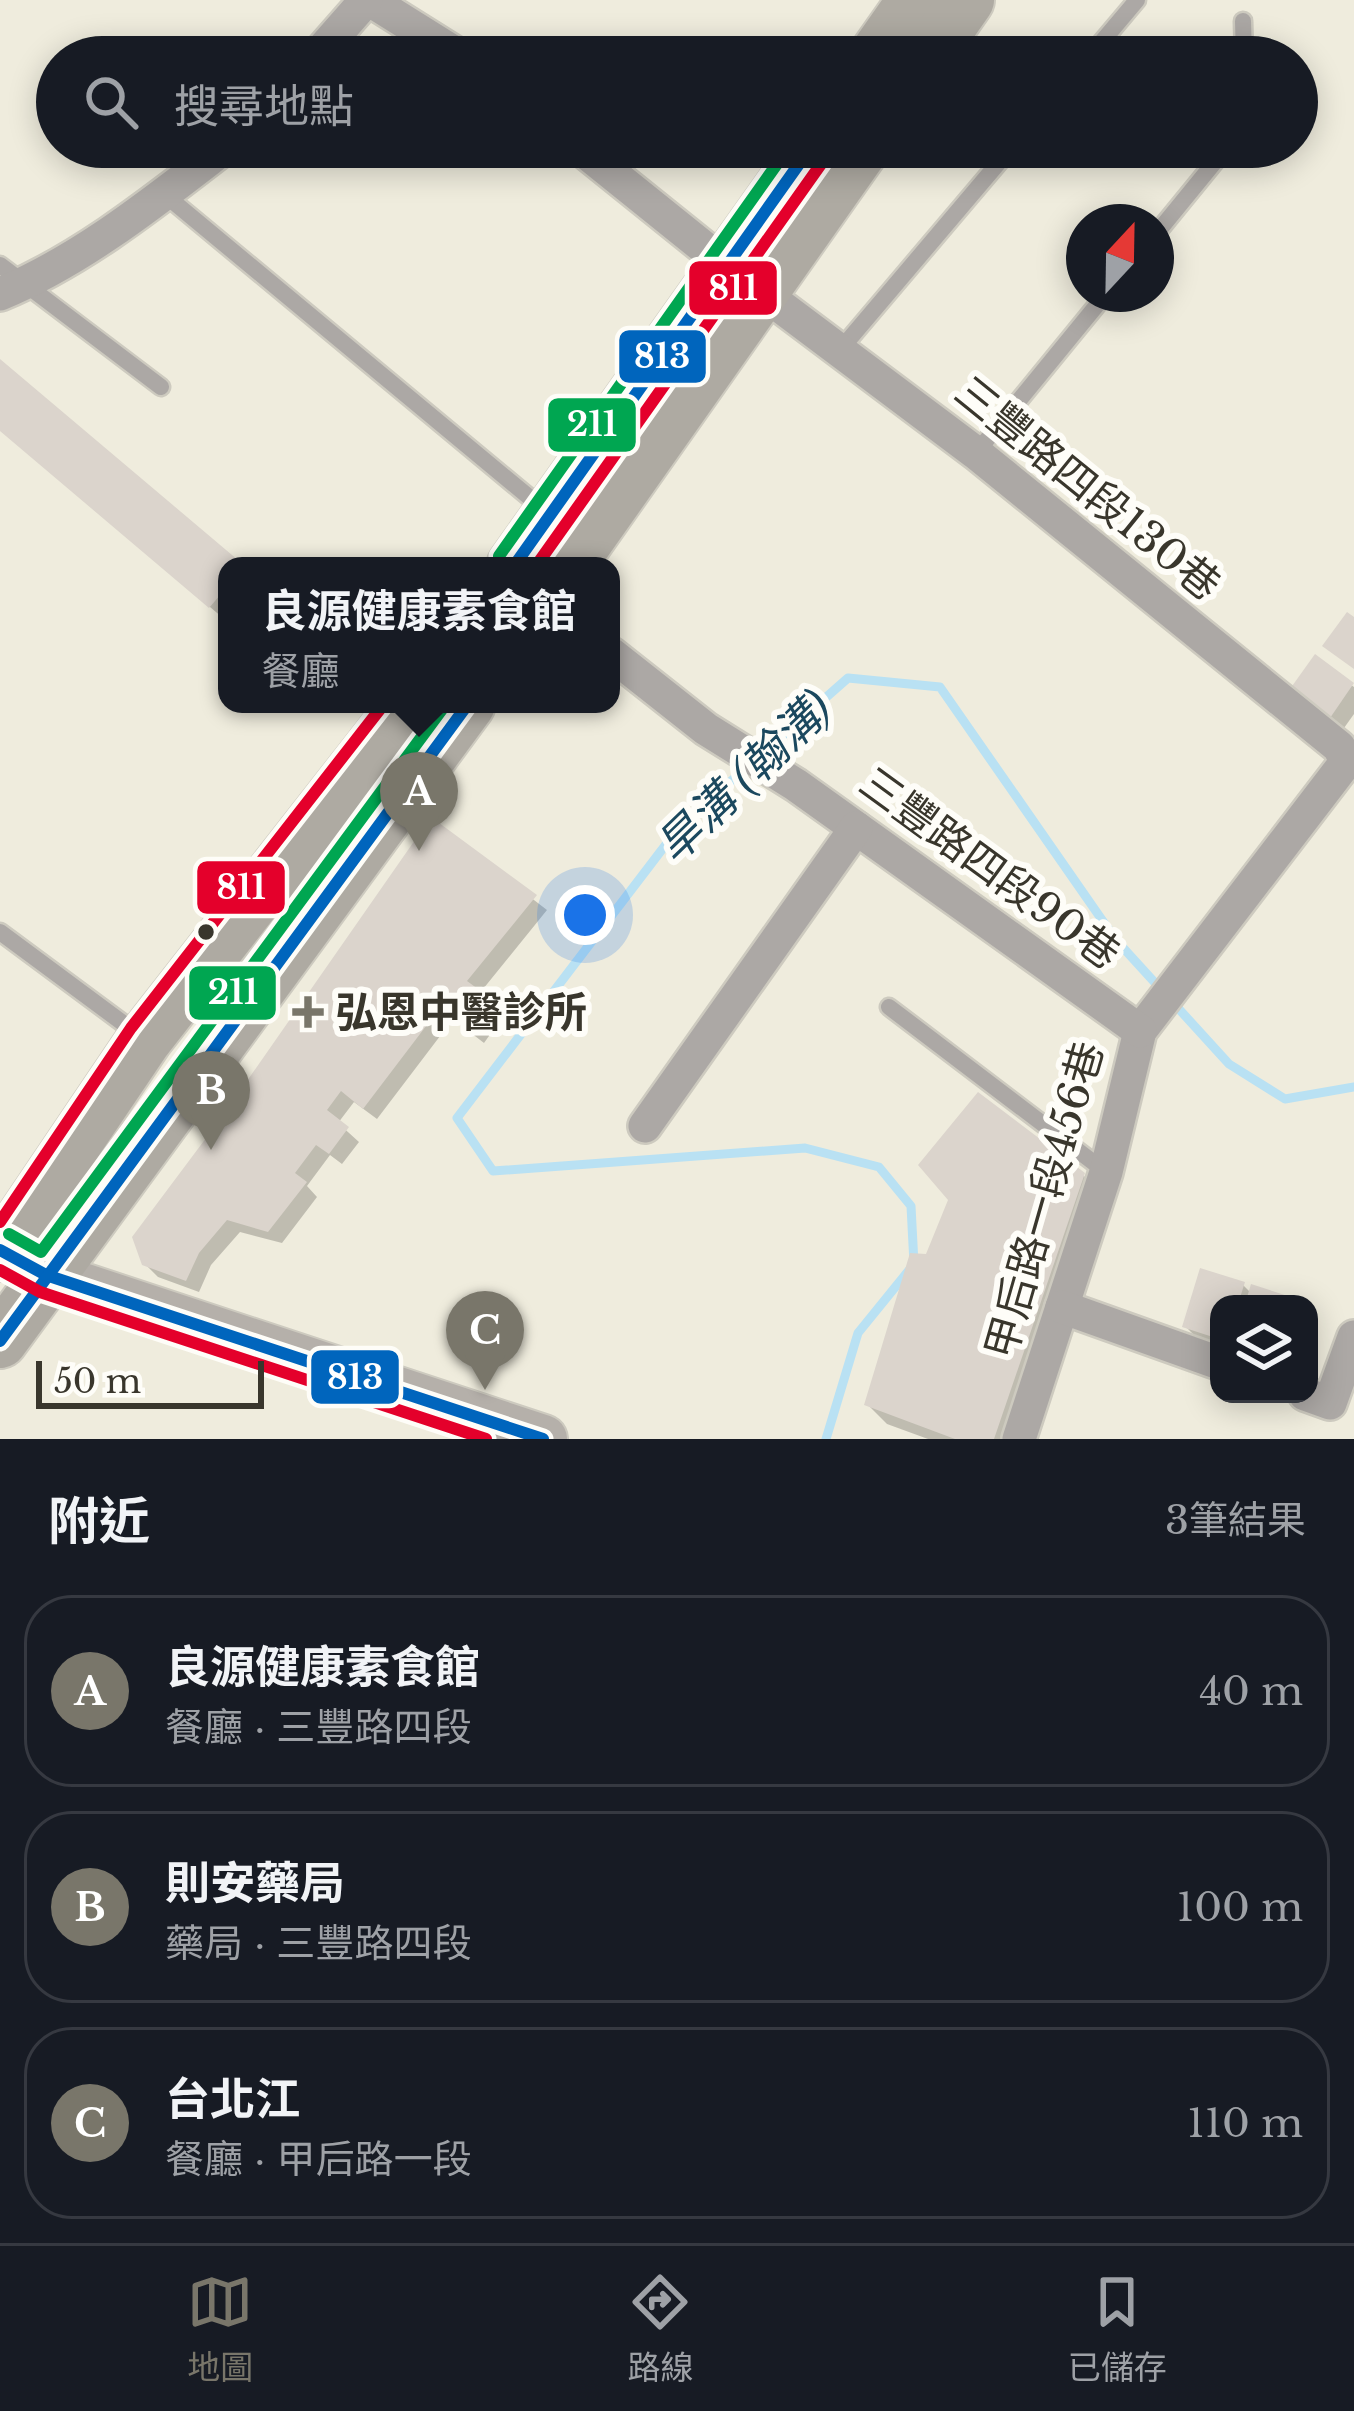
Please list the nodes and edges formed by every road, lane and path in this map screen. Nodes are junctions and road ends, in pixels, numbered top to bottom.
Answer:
1 (368, 0) edge
2 (915, 0) edge
3 (967, 0) edge
4 (1137, 0) edge
5 (1243, 21) dead end
6 (335, 36) edge
7 (427, 36) edge
8 (889, 36) edge
9 (942, 36) edge
10 (1107, 36) edge
11 (1243, 36) edge
12 (198, 168) edge
13 (605, 168) edge
14 (800, 168) edge
15 (844, 168) edge
16 (994, 168) edge
17 (1210, 168) edge
18 (164, 194) junction
19 (1174, 211) edge
20 (744, 279) junction
21 (9, 281) edge
22 (1091, 312) edge
23 (840, 350) junction
24 (160, 386) dead end
25 (976, 453) junction
26 (548, 513) junction
27 (520, 557) edge
28 (574, 557) edge
29 (620, 661) edge
30 (400, 713) edge
31 (461, 713) edge
32 (1343, 766) joint
33 (856, 827) junction
34 (0, 932) edge
35 (889, 1007) dead end
36 (1140, 1030) junction
37 (145, 1039) junction
38 (645, 1126) dead end
39 (1106, 1172) junction
40 (12, 1258) edge
41 (1063, 1307) junction
42 (1354, 1336) edge
43 (0, 1341) edge
44 (1210, 1360) edge
45 (1318, 1399) edge
46 (543, 1439) edge
47 (1018, 1439) edge

1 - 6 street
1 - 7 street
2 - 8 main road
3 - 9 main road
4 - 10 lane
5 - 11 lane
12 - 18 street
13 - 20 street, 三豐路四段130巷
14 - 20 main road
15 - 20 main road
16 - 23 lane
17 - 19 lane
18 - 21 street
18 - 26 lane
20 - 23 street, 三豐路四段130巷
20 - 26 main road
20 - 28 main road
21 - 24 lane
22 - 25 lane
23 - 25 street, 三豐路四段130巷
25 - 32 street, 三豐路四段130巷
26 - 27 main road
29 - 33 street, 三豐路四段90巷
30 - 37 main road
31 - 40 main road
32 - 36 street, 甲后路一段456巷
33 - 36 street, 三豐路四段90巷
33 - 38 street
34 - 37 lane
35 - 39 lane
36 - 39 street, 甲后路一段456巷
37 - 40 main road
39 - 41 street, 甲后路一段456巷
40 - 43 main road
40 - 46 main road
41 - 44 street
41 - 47 street, 甲后路一段456巷
42 - 45 street

